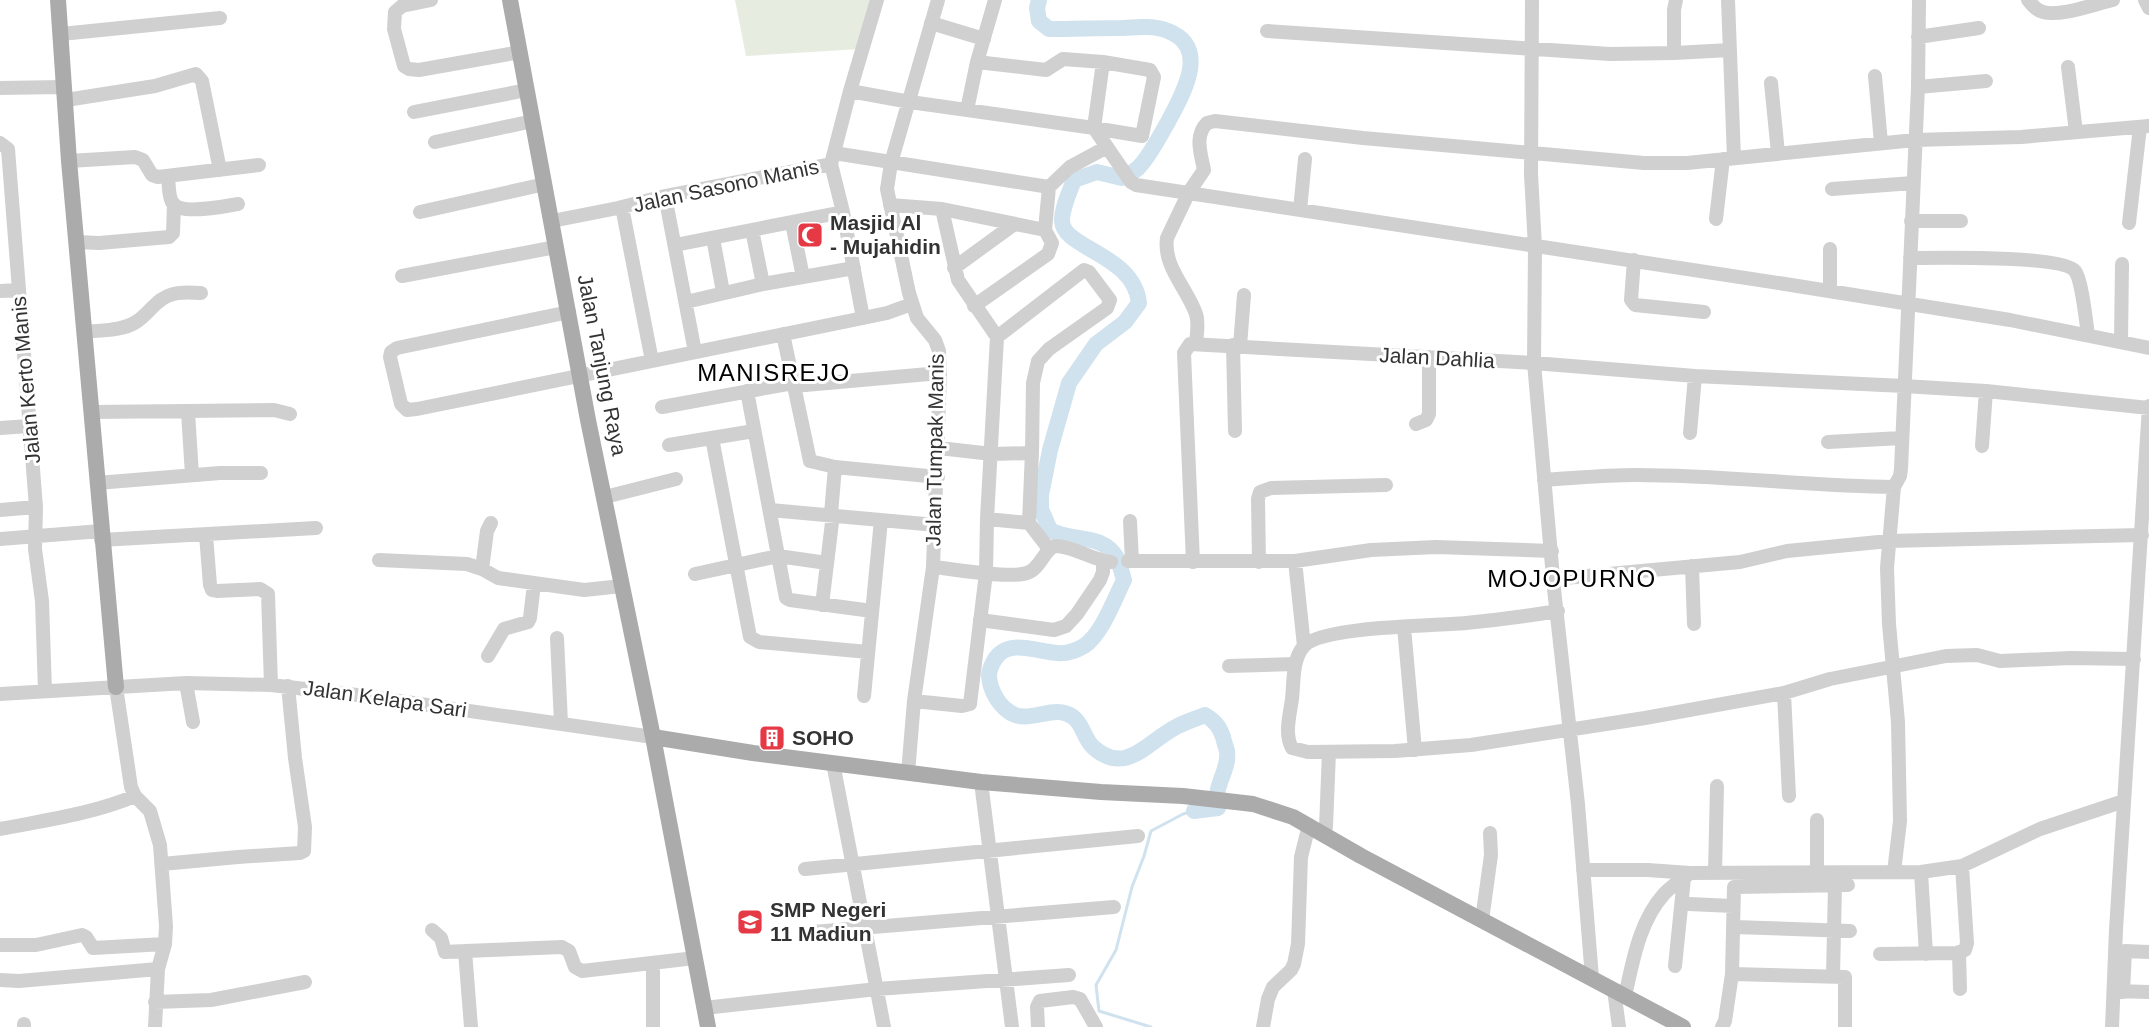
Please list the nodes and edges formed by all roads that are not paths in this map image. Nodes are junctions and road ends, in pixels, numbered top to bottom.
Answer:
1 (58, 0) edge
2 (431, 0) edge
3 (510, 0) edge
4 (877, 0) edge
5 (939, 0) edge
6 (995, 0) edge
7 (1532, 0) edge
8 (1676, 0) edge
9 (1728, 0) edge
10 (1919, 0) edge
11 (2028, 0) edge
12 (2113, 0) edge
13 (2145, 0) edge
14 (2149, 8) edge
15 (220, 18) dead end
16 (931, 23) junction
17 (1979, 28) dead end
18 (1268, 32) dead end
19 (61, 34) junction
20 (1918, 38) junction
21 (984, 39) junction
22 (1532, 49) junction
23 (1730, 50) junction
24 (520, 52) junction
25 (1674, 53) junction
26 (977, 62) junction
27 (1103, 62) junction
28 (2068, 67) dead end
29 (1875, 76) dead end
30 (1986, 81) dead end
31 (1771, 84) dead end
32 (0, 87) edge
33 (1918, 87) junction
34 (527, 90) junction
35 (850, 91) junction
36 (65, 93) junction
37 (910, 102) junction
38 (967, 110) junction
39 (414, 112) dead end
40 (533, 121) junction
41 (2144, 127) edge
42 (1095, 128) junction
43 (2076, 132) junction
44 (1915, 140) junction
45 (435, 142) dead end
46 (1881, 143) junction
47 (3, 145) edge
48 (1107, 147) junction
49 (1778, 153) junction
50 (1532, 154) junction
51 (832, 159) junction
52 (1305, 159) dead end
53 (1729, 159) junction
54 (69, 160) junction
55 (891, 163) junction
56 (259, 165) dead end
57 (220, 170) junction
58 (168, 176) junction
59 (1913, 183) junction
60 (545, 184) junction
61 (1049, 187) junction
62 (1832, 189) dead end
63 (1189, 192) junction
64 (6, 196) edge
65 (665, 196) junction
66 (174, 204) junction
67 (238, 204) dead end
68 (890, 205) junction
69 (622, 207) junction
70 (942, 209) junction
71 (1300, 210) junction
72 (420, 212) dead end
73 (843, 212) junction
74 (1716, 219) dead end
75 (552, 221) junction
76 (1911, 221) junction
77 (1961, 221) dead end
78 (792, 223) junction
79 (2129, 223) dead end
80 (1013, 225) junction
81 (752, 230) junction
82 (1044, 230) junction
83 (713, 238) junction
84 (77, 242) junction
85 (675, 245) junction
86 (1535, 247) junction
87 (556, 248) junction
88 (1830, 249) dead end
89 (1910, 258) junction
90 (1634, 260) junction
91 (2122, 264) dead end
92 (954, 267) junction
93 (854, 268) junction
94 (402, 276) dead end
95 (802, 278) junction
96 (763, 284) junction
97 (19, 290) junction
98 (0, 291) edge
99 (1830, 291) junction
100 (723, 292) junction
101 (201, 293) dead end
102 (1244, 295) dead end
103 (686, 302) junction
104 (912, 304) junction
105 (1907, 304) junction
106 (974, 306) junction
107 (569, 312) junction
108 (1704, 312) dead end
109 (863, 318) junction
110 (85, 332) junction
111 (783, 334) junction
112 (2088, 335) junction
113 (997, 338) junction
114 (2121, 341) junction
115 (1196, 343) junction
116 (1237, 346) junction
117 (2149, 348) edge
118 (695, 352) junction
119 (1429, 357) junction
120 (652, 361) junction
121 (1534, 363) junction
122 (940, 373) junction
123 (581, 375) junction
124 (1695, 376) junction
125 (794, 384) junction
126 (1904, 386) junction
127 (747, 391) junction
128 (1986, 392) junction
129 (662, 407) dead end
130 (2149, 407) edge
131 (91, 412) junction
132 (188, 412) junction
133 (290, 414) dead end
134 (1416, 424) dead end
135 (29, 426) junction
136 (0, 428) edge
137 (754, 430) junction
138 (1235, 431) dead end
139 (1690, 433) dead end
140 (712, 438) junction
141 (1901, 438) junction
142 (1828, 442) dead end
143 (669, 446) dead end
144 (1982, 446) dead end
145 (939, 448) junction
146 (1032, 452) junction
147 (992, 454) junction
148 (835, 467) junction
149 (261, 473) dead end
150 (192, 475) junction
151 (938, 477) junction
152 (675, 479) dead end
153 (1544, 480) junction
154 (97, 483) junction
155 (1386, 485) dead end
156 (1894, 487) junction
157 (605, 497) junction
158 (36, 507) junction
159 (0, 510) edge
160 (770, 510) junction
161 (832, 514) junction
162 (987, 519) junction
163 (881, 520) junction
164 (1130, 521) dead end
165 (491, 523) dead end
166 (1029, 523) junction
167 (936, 525) junction
168 (316, 528) dead end
169 (101, 535) junction
170 (206, 535) junction
171 (2142, 535) junction
172 (35, 537) junction
173 (0, 539) edge
174 (1889, 541) junction
175 (1049, 549) junction
176 (1552, 551) junction
177 (778, 556) junction
178 (379, 560) dead end
179 (1295, 561) junction
180 (1193, 562) junction
181 (1259, 562) junction
182 (827, 563) junction
183 (737, 565) junction
184 (1692, 566) junction
185 (933, 567) junction
186 (482, 569) junction
187 (986, 573) junction
188 (694, 574) dead end
189 (1554, 579) junction
190 (534, 584) junction
191 (622, 586) junction
192 (822, 605) junction
193 (873, 611) junction
194 (1558, 611) junction
195 (980, 620) junction
196 (1694, 624) dead end
197 (1404, 627) junction
198 (557, 638) dead end
199 (1304, 646) junction
200 (868, 652) junction
201 (488, 656) dead end
202 (2134, 659) junction
203 (1295, 664) junction
204 (1229, 666) dead end
205 (1893, 666) junction
206 (186, 684) junction
207 (271, 685) junction
208 (288, 686) junction
209 (116, 687) junction
210 (45, 691) junction
211 (1784, 693) junction
212 (0, 694) edge
213 (864, 696) dead end
214 (914, 701) junction
215 (193, 722) dead end
216 (561, 723) junction
217 (1570, 728) junction
218 (653, 737) junction
219 (1415, 750) junction
220 (1329, 752) junction
221 (833, 763) junction
222 (908, 773) junction
223 (981, 782) junction
224 (1717, 786) dead end
225 (135, 796) junction
226 (1789, 796) dead end
227 (2124, 801) junction
228 (1817, 820) dead end
229 (1309, 825) junction
230 (1326, 827) dead end
231 (0, 829) edge
232 (1490, 833) dead end
233 (1138, 836) dead end
234 (989, 850) junction
235 (852, 862) junction
236 (162, 864) junction
237 (1962, 866) junction
238 (805, 869) dead end
239 (1583, 870) junction
240 (1817, 872) junction
241 (1894, 872) junction
242 (1921, 872) junction
243 (1715, 873) junction
244 (1687, 876) junction
245 (1689, 904) dead end
246 (1733, 906) junction
247 (1114, 908) dead end
248 (998, 916) junction
249 (1482, 920) junction
250 (1734, 927) junction
251 (864, 928) junction
252 (432, 930) dead end
253 (1835, 931) junction
254 (1850, 931) dead end
255 (813, 932) dead end
256 (165, 944) junction
257 (0, 945) edge
258 (465, 951) junction
259 (1959, 952) junction
260 (2149, 952) edge
261 (1880, 954) dead end
262 (1926, 954) junction
263 (695, 958) junction
264 (653, 964) junction
265 (1675, 966) dead end
266 (158, 969) junction
267 (1732, 974) junction
268 (1069, 975) dead end
269 (1833, 976) junction
270 (1592, 978) junction
271 (0, 980) edge
272 (1007, 981) junction
273 (305, 982) dead end
274 (877, 989) junction
275 (1959, 989) dead end
276 (2118, 992) junction
277 (2149, 992) edge
278 (1619, 993) junction
279 (155, 1002) junction
280 (704, 1008) junction
281 (155, 1027) edge
282 (471, 1027) edge
283 (653, 1027) edge
284 (708, 1027) edge
285 (884, 1027) edge
286 (1012, 1027) edge
287 (1038, 1027) edge
288 (1096, 1027) edge
289 (1263, 1027) edge
290 (1619, 1027) edge
291 (1683, 1027) edge
292 (1722, 1027) edge
293 (1845, 1027) edge
294 (2112, 1027) edge

1 - 19 main road
2 - 24 street
3 - 24 main road, Jalan Tanjung Raya
4 - 35 street
5 - 16 street, Jalan Tumpak Manis
6 - 21 street
7 - 22 street
8 - 25 street
9 - 23 street
10 - 20 street
11 - 12 street
13 - 14 street
15 - 19 street
16 - 21 street
16 - 37 street, Jalan Tumpak Manis
17 - 20 street
18 - 22 street
19 - 36 main road
20 - 33 street
21 - 26 street
22 - 25 street
22 - 50 street
23 - 25 street
23 - 53 street
24 - 34 main road, Jalan Tanjung Raya
26 - 27 street
26 - 38 street
27 - 42 street
27 - 42 street
28 - 43 street
29 - 46 street
30 - 33 street
31 - 49 street
32 - 36 street
33 - 44 street
34 - 39 street
34 - 40 main road, Jalan Tanjung Raya
35 - 37 street
35 - 51 street
36 - 54 main road
36 - 57 street
37 - 38 street
37 - 55 street, Jalan Tumpak Manis
38 - 42 street
40 - 45 street
40 - 60 main road, Jalan Tanjung Raya
41 - 43 street
41 - 79 street
42 - 48 street
43 - 44 street
44 - 46 street
44 - 59 street
46 - 49 street
47 - 64 street, Jalan Kerto Manis
48 - 61 street
48 - 63 street
49 - 53 street
50 - 53 street
50 - 63 street
50 - 86 street
51 - 55 street
51 - 65 street, Jalan Sasono Manis
51 - 73 street
52 - 71 street
53 - 74 street
54 - 58 street
54 - 84 main road
55 - 61 street
55 - 68 street, Jalan Tumpak Manis
56 - 57 street
57 - 58 street
58 - 66 street
59 - 62 street
59 - 76 street
60 - 72 street
60 - 75 main road, Jalan Tanjung Raya
61 - 82 street
63 - 71 street
63 - 115 street
64 - 97 street, Jalan Kerto Manis
65 - 69 street, Jalan Sasono Manis
65 - 85 street
66 - 67 street
66 - 84 street
68 - 70 street
68 - 104 street, Jalan Tumpak Manis
69 - 75 street, Jalan Sasono Manis
69 - 120 street
70 - 80 street
70 - 92 street
71 - 86 street
73 - 78 street
73 - 93 street
75 - 87 main road, Jalan Tanjung Raya
76 - 77 street
76 - 89 street
78 - 81 street
78 - 95 street
80 - 82 street
80 - 92 street
81 - 83 street
81 - 96 street
82 - 106 street
83 - 85 street
83 - 100 street
84 - 110 main road
85 - 103 street
86 - 90 street
86 - 121 street
87 - 94 street
87 - 107 main road, Jalan Tanjung Raya
88 - 99 street
89 - 105 street
89 - 112 street
90 - 99 street
90 - 108 street
91 - 114 street
92 - 106 street
93 - 95 street
93 - 109 street
95 - 96 street
96 - 100 street
97 - 98 street
97 - 135 street, Jalan Kerto Manis
99 - 105 street
100 - 103 street
101 - 110 street
102 - 116 street
103 - 118 street
104 - 109 street
104 - 122 street, Jalan Tumpak Manis
105 - 112 street
105 - 126 street
106 - 113 street
107 - 123 main road, Jalan Tanjung Raya
107 - 123 street
109 - 111 street
110 - 131 main road
111 - 118 street
111 - 125 street
112 - 114 street
113 - 146 street
113 - 147 street
114 - 117 street
115 - 116 street, Jalan Dahlia
115 - 180 street
116 - 119 street, Jalan Dahlia
116 - 138 street
118 - 120 street
119 - 121 street, Jalan Dahlia
119 - 134 street
120 - 123 street
121 - 124 street, Jalan Dahlia
121 - 153 street
122 - 125 street
122 - 145 street, Jalan Tumpak Manis
123 - 157 main road, Jalan Tanjung Raya
124 - 126 street, Jalan Dahlia
124 - 139 street
125 - 127 street
125 - 148 street
126 - 128 street, Jalan Dahlia
126 - 141 street
127 - 129 street
127 - 137 street
128 - 130 street, Jalan Dahlia
128 - 144 street
130 - 171 street
131 - 132 street
131 - 154 main road
132 - 133 street
132 - 150 street
135 - 136 street
135 - 158 street, Jalan Kerto Manis
137 - 140 street
137 - 160 street
140 - 143 street
140 - 183 street
141 - 142 street
141 - 156 street
145 - 147 street
145 - 151 street, Jalan Tumpak Manis
146 - 147 street
146 - 166 street
147 - 162 street
148 - 151 street
148 - 161 street
149 - 150 street
150 - 154 street
151 - 167 street, Jalan Tumpak Manis
152 - 157 street
153 - 156 street
153 - 176 street
154 - 169 main road
155 - 181 street
156 - 174 street
157 - 191 main road, Jalan Tanjung Raya
158 - 159 street
158 - 172 street, Jalan Kerto Manis
160 - 161 street
160 - 177 street
161 - 163 street
161 - 182 street
162 - 166 street
162 - 187 street
163 - 167 street
163 - 193 street
164 - 180 street
165 - 186 street
166 - 175 street
167 - 185 street, Jalan Tumpak Manis
168 - 170 street
169 - 170 street
169 - 172 street
169 - 209 main road
170 - 207 street
171 - 174 street
171 - 202 street
172 - 173 street
172 - 210 street, Jalan Kerto Manis
174 - 184 street
174 - 205 street
175 - 187 street
175 - 195 street
176 - 179 street
176 - 189 street
177 - 182 street
177 - 183 street
177 - 192 street
178 - 186 street
179 - 181 street
179 - 199 street
180 - 181 street
182 - 192 street
183 - 188 street
183 - 200 street
184 - 189 street
184 - 196 street
185 - 187 street
185 - 214 street, Jalan Tumpak Manis
186 - 190 street
187 - 195 street
189 - 194 street
190 - 191 street
190 - 201 street
191 - 218 main road, Jalan Tanjung Raya
192 - 193 street
193 - 200 street
194 - 197 street
194 - 217 street
195 - 214 street
197 - 199 street
197 - 219 street
198 - 216 street
199 - 203 street
200 - 213 street
202 - 205 street
202 - 227 street
203 - 204 street
203 - 220 street
205 - 211 street
205 - 241 street
206 - 207 street, Jalan Kelapa Sari
206 - 209 street, Jalan Kelapa Sari
206 - 215 street
207 - 208 street, Jalan Kelapa Sari
208 - 216 street, Jalan Kelapa Sari
208 - 236 street
209 - 210 street, Jalan Kelapa Sari
209 - 225 street
210 - 212 street, Jalan Kelapa Sari
211 - 217 street
211 - 226 street
214 - 222 street, Jalan Tumpak Manis
216 - 218 street, Jalan Kelapa Sari
217 - 219 street
217 - 239 street
218 - 221 main road
218 - 263 main road, Jalan Tanjung Raya
219 - 220 street
220 - 230 street
221 - 222 main road
221 - 235 street
222 - 223 main road
223 - 229 main road
223 - 234 street
224 - 243 street
225 - 231 street
225 - 236 street
227 - 237 street
227 - 276 street
228 - 240 street
229 - 249 main road
229 - 289 street
232 - 249 street
233 - 234 street
234 - 235 street
234 - 248 street
235 - 238 street
235 - 251 street
236 - 256 street
237 - 242 street
237 - 259 street
239 - 244 street
239 - 270 street
240 - 241 street
240 - 243 street
241 - 242 street
242 - 262 street
243 - 244 street
244 - 265 street
244 - 278 street
245 - 246 street
246 - 250 street
246 - 253 street
247 - 248 street
248 - 251 street
248 - 272 street
249 - 270 main road
250 - 253 street
250 - 267 street
251 - 255 street
251 - 274 street
252 - 258 street
253 - 254 street
253 - 269 street
256 - 257 street
256 - 266 street
258 - 264 street
258 - 282 street
259 - 262 street
259 - 275 street
260 - 276 street
261 - 262 street
263 - 264 street
263 - 280 main road, Jalan Tanjung Raya
264 - 283 street
266 - 271 street
266 - 279 street
267 - 269 street
267 - 292 street
268 - 272 street
269 - 293 street
270 - 278 main road
272 - 274 street
272 - 286 street
273 - 279 street
274 - 280 street
274 - 285 street
276 - 277 street
276 - 294 street
278 - 290 street
278 - 291 main road
279 - 281 street
280 - 284 main road, Jalan Tanjung Raya
287 - 288 street

